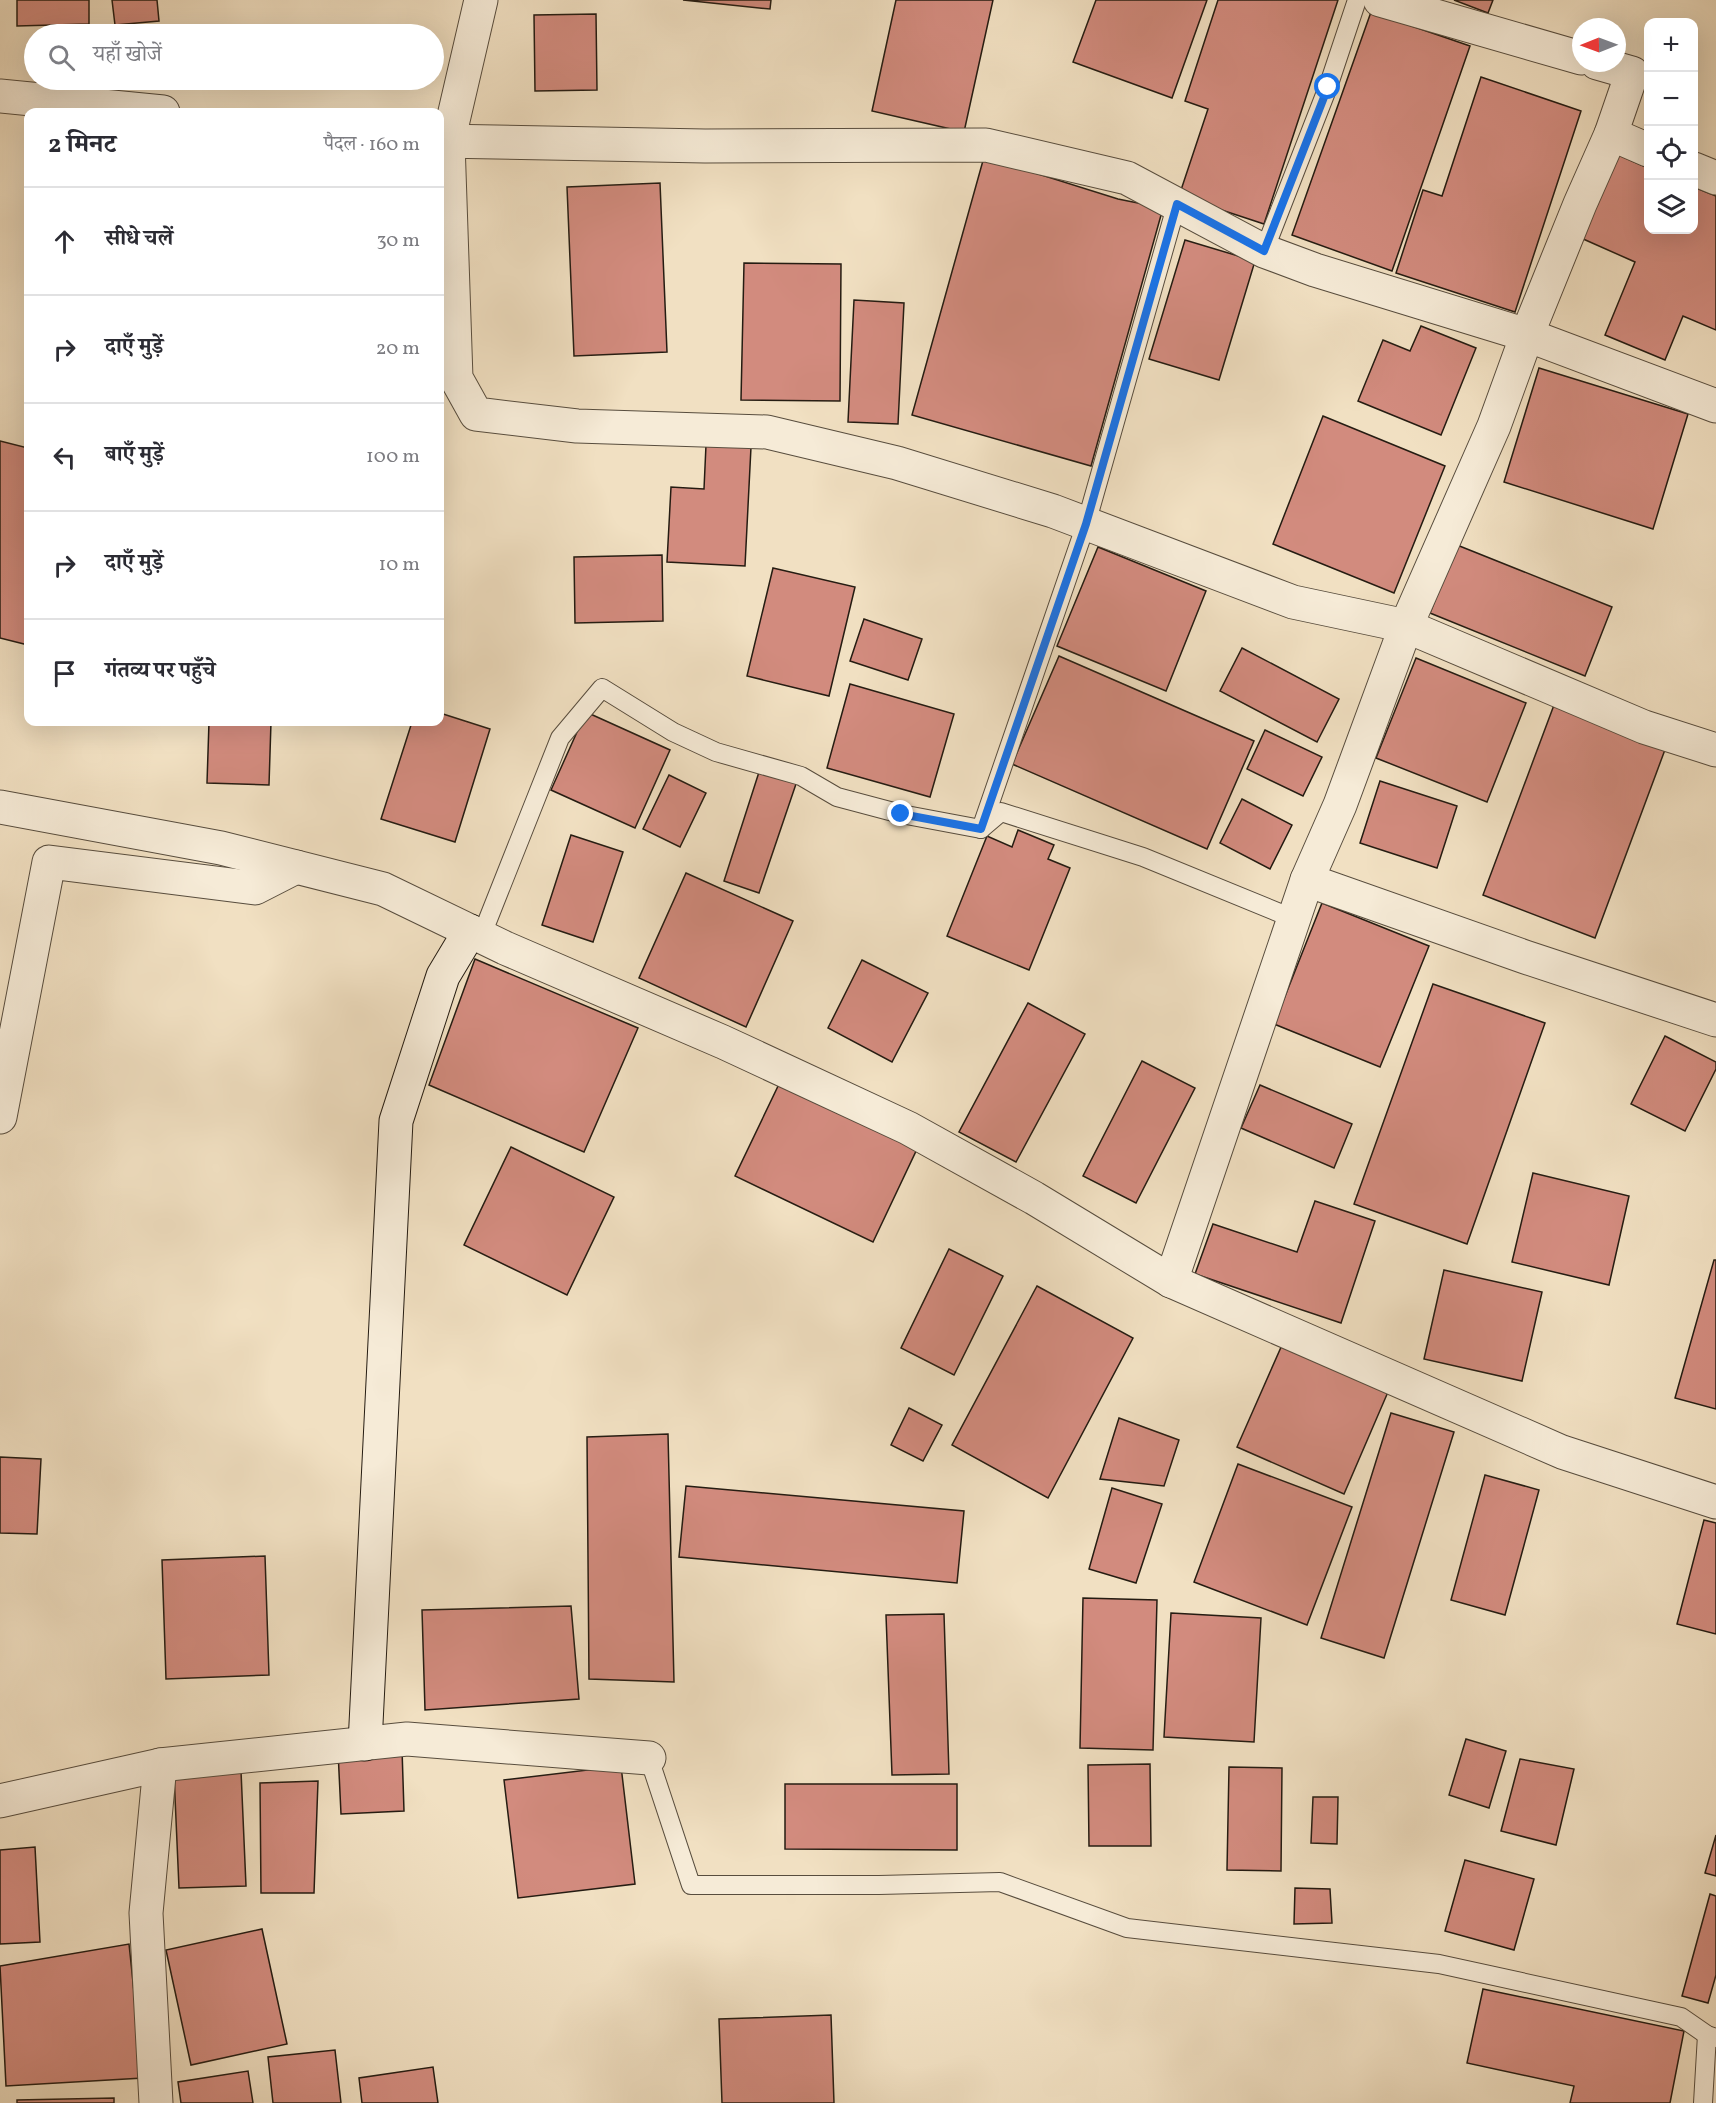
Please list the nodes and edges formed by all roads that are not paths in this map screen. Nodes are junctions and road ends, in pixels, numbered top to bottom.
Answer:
1 (481, 0) edge
2 (1357, 0) edge
3 (1380, 0) edge
4 (1572, 55) edge
5 (1626, 71) edge
6 (0, 96) edge
7 (122, 108) edge
8 (1611, 134) junction
9 (444, 141) edge
10 (1644, 148) edge
11 (1698, 171) edge
12 (1716, 178) edge
13 (1177, 204) junction
14 (1264, 251) junction
15 (1527, 335) junction
16 (1716, 406) edge
17 (1086, 524) junction
18 (1406, 626) junction
19 (1716, 750) edge
20 (0, 807) edge
21 (981, 829) junction
22 (296, 867) junction
23 (1306, 880) junction
24 (1293, 918) junction
25 (476, 934) junction
26 (1716, 1020) edge
27 (0, 1117) edge
28 (1171, 1281) junction
29 (1716, 1502) edge
30 (365, 1744) junction
31 (649, 1758) joint
32 (160, 1765) junction
33 (0, 1801) edge
34 (1711, 2036) edge
35 (156, 2103) edge
36 (1702, 2103) edge

1 - 9 street
2 - 14 lane
3 - 4 street
5 - 8 street
6 - 7 street
8 - 10 street
8 - 15 street
9 - 13 street
9 - 17 street
11 - 12 street
13 - 14 street
13 - 17 lane
14 - 15 street
15 - 16 street
15 - 18 street
17 - 18 street
17 - 21 lane
18 - 19 street
18 - 23 street
20 - 22 street
21 - 24 lane
21 - 25 lane
22 - 25 street
22 - 27 street
23 - 24 street
23 - 26 street
24 - 28 street
25 - 28 street
25 - 30 street
28 - 29 street
30 - 31 street
30 - 32 street
31 - 34 lane
32 - 33 street
32 - 35 street
34 - 36 lane

